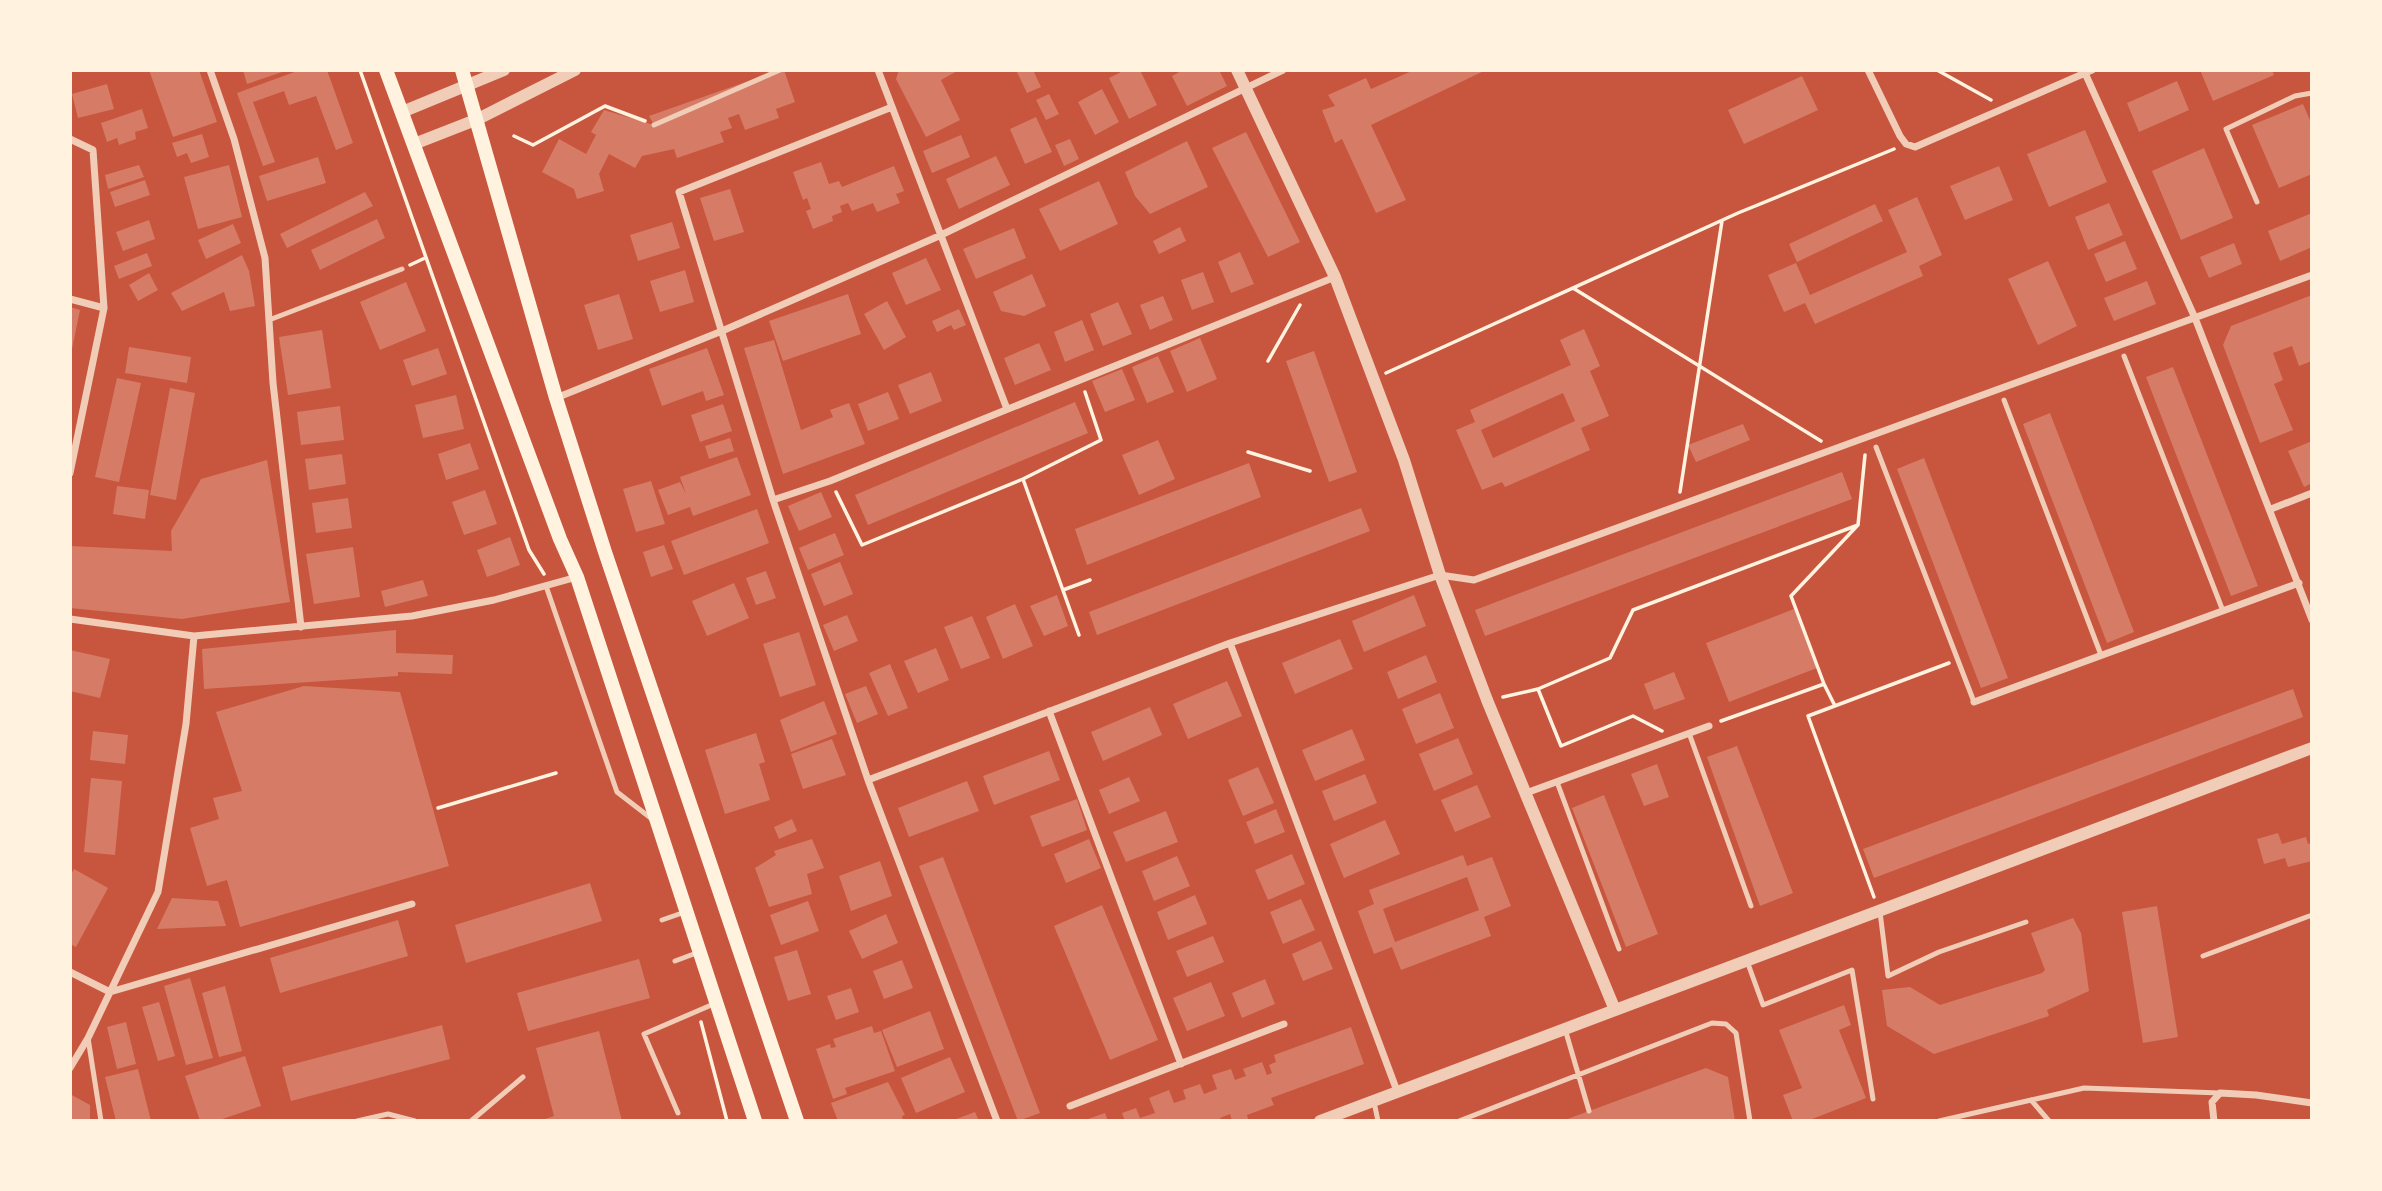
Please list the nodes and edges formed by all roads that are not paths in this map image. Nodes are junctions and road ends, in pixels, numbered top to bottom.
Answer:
1 (210, 70) edge
2 (386, 70) edge
3 (462, 70) edge
4 (504, 70) edge
5 (575, 70) edge
6 (780, 70) edge
7 (878, 70) edge
8 (1237, 70) edge
9 (1283, 70) edge
10 (1868, 70) edge
11 (2088, 72) edge
12 (467, 86) junction
13 (1245, 86) junction
14 (2312, 93) edge
15 (892, 107) junction
16 (402, 112) junction
17 (478, 119) junction
18 (654, 125) road end
19 (70, 139) edge
20 (414, 144) junction
21 (2257, 202) dead end
22 (939, 236) junction
23 (402, 269) dead end
24 (2312, 275) edge
25 (1335, 277) junction
26 (70, 299) edge
27 (104, 308) junction
28 (2195, 318) junction
29 (269, 320) junction
30 (722, 331) junction
31 (2124, 356) dead end
32 (556, 398) junction
33 (2004, 400) dead end
34 (1007, 409) junction
35 (1876, 447) dead end
36 (70, 473) edge
37 (2312, 493) edge
38 (773, 500) junction
39 (2271, 509) junction
40 (1440, 575) junction
41 (577, 577) junction
42 (2299, 583) junction
43 (546, 586) junction
44 (2223, 611) junction
45 (70, 619) edge
46 (2312, 620) edge
47 (301, 627) junction
48 (194, 636) junction
49 (1230, 643) junction
50 (2101, 655) junction
51 (1974, 702) joint
52 (1049, 711) junction
53 (1709, 726) road end
54 (1689, 733) junction
55 (2312, 748) edge
56 (868, 780) junction
57 (1557, 782) junction
58 (1526, 793) junction
59 (655, 821) junction
60 (412, 904) dead end
61 (1751, 906) dead end
62 (685, 912) junction
63 (1880, 912) junction
64 (2312, 915) edge
65 (662, 920) dead end
66 (2026, 922) dead end
67 (1619, 949) dead end
68 (699, 952) junction
69 (2203, 956) dead end
70 (675, 961) dead end
71 (1747, 961) junction
72 (70, 972) edge
73 (110, 992) junction
74 (716, 1003) junction
75 (1615, 1010) junction
76 (1284, 1024) dead end
77 (1565, 1029) junction
78 (88, 1038) junction
79 (1181, 1064) junction
80 (70, 1068) edge
81 (1577, 1075) junction
82 (523, 1077) dead end
83 (1397, 1091) junction
84 (2220, 1093) junction
85 (1873, 1099) dead end
86 (2031, 1100) junction
87 (1374, 1102) junction
88 (2312, 1103) edge
89 (1070, 1106) dead end
90 (1589, 1111) dead end
91 (678, 1113) dead end
92 (101, 1121) edge
93 (357, 1121) edge
94 (415, 1121) edge
95 (471, 1121) edge
96 (755, 1121) edge
97 (797, 1121) edge
98 (997, 1121) edge
99 (1320, 1121) edge
100 (1378, 1121) edge
101 (1459, 1121) edge
102 (1750, 1121) edge
103 (1939, 1121) edge
104 (2049, 1121) edge
105 (2214, 1121) edge

1 - 29 street
2 - 16 main road
3 - 12 main road
4 - 12 street
5 - 17 street
6 - 18 lane
7 - 15 street
8 - 13 street
9 - 13 street
10 - 11 street
11 - 28 street
12 - 16 street
12 - 17 main road
13 - 22 street
13 - 25 street
14 - 21 lane
15 - 22 street
15 - 30 street
16 - 20 main road
17 - 20 street
17 - 32 main road
19 - 27 street
20 - 41 main road
22 - 30 street
22 - 34 street
23 - 29 lane
24 - 28 street
25 - 34 street
25 - 40 street
26 - 27 street
27 - 36 street
28 - 39 street
28 - 40 street
29 - 47 street
30 - 32 street
30 - 38 street
31 - 44 lane
32 - 97 main road
33 - 50 lane
34 - 38 street
35 - 51 lane
37 - 39 street
38 - 56 street
39 - 42 street
40 - 49 street
40 - 58 street
41 - 43 street
41 - 59 main road
42 - 44 street
42 - 46 street
43 - 47 street
43 - 59 lane
44 - 50 street
45 - 48 street
47 - 48 street
48 - 73 street
49 - 52 street
49 - 83 street
50 - 51 street
52 - 56 street
52 - 79 street
53 - 54 street
54 - 57 street
54 - 61 lane
55 - 63 street
56 - 98 street
57 - 58 street
57 - 67 lane
58 - 75 street
59 - 62 main road
60 - 73 street
62 - 65 lane
62 - 68 main road
63 - 66 lane
63 - 71 street
64 - 69 lane
68 - 70 lane
68 - 74 main road
71 - 75 street
71 - 85 lane
72 - 73 street
73 - 78 street
74 - 91 lane
74 - 96 main road
75 - 77 street
76 - 79 street
77 - 81 lane
77 - 83 street
78 - 80 street
78 - 92 lane
79 - 89 street
81 - 90 lane
81 - 101 lane
81 - 102 lane
82 - 95 lane
83 - 87 street
84 - 86 lane
84 - 88 street
84 - 105 street
86 - 103 lane
86 - 104 lane
87 - 99 street
87 - 100 lane
93 - 94 lane

